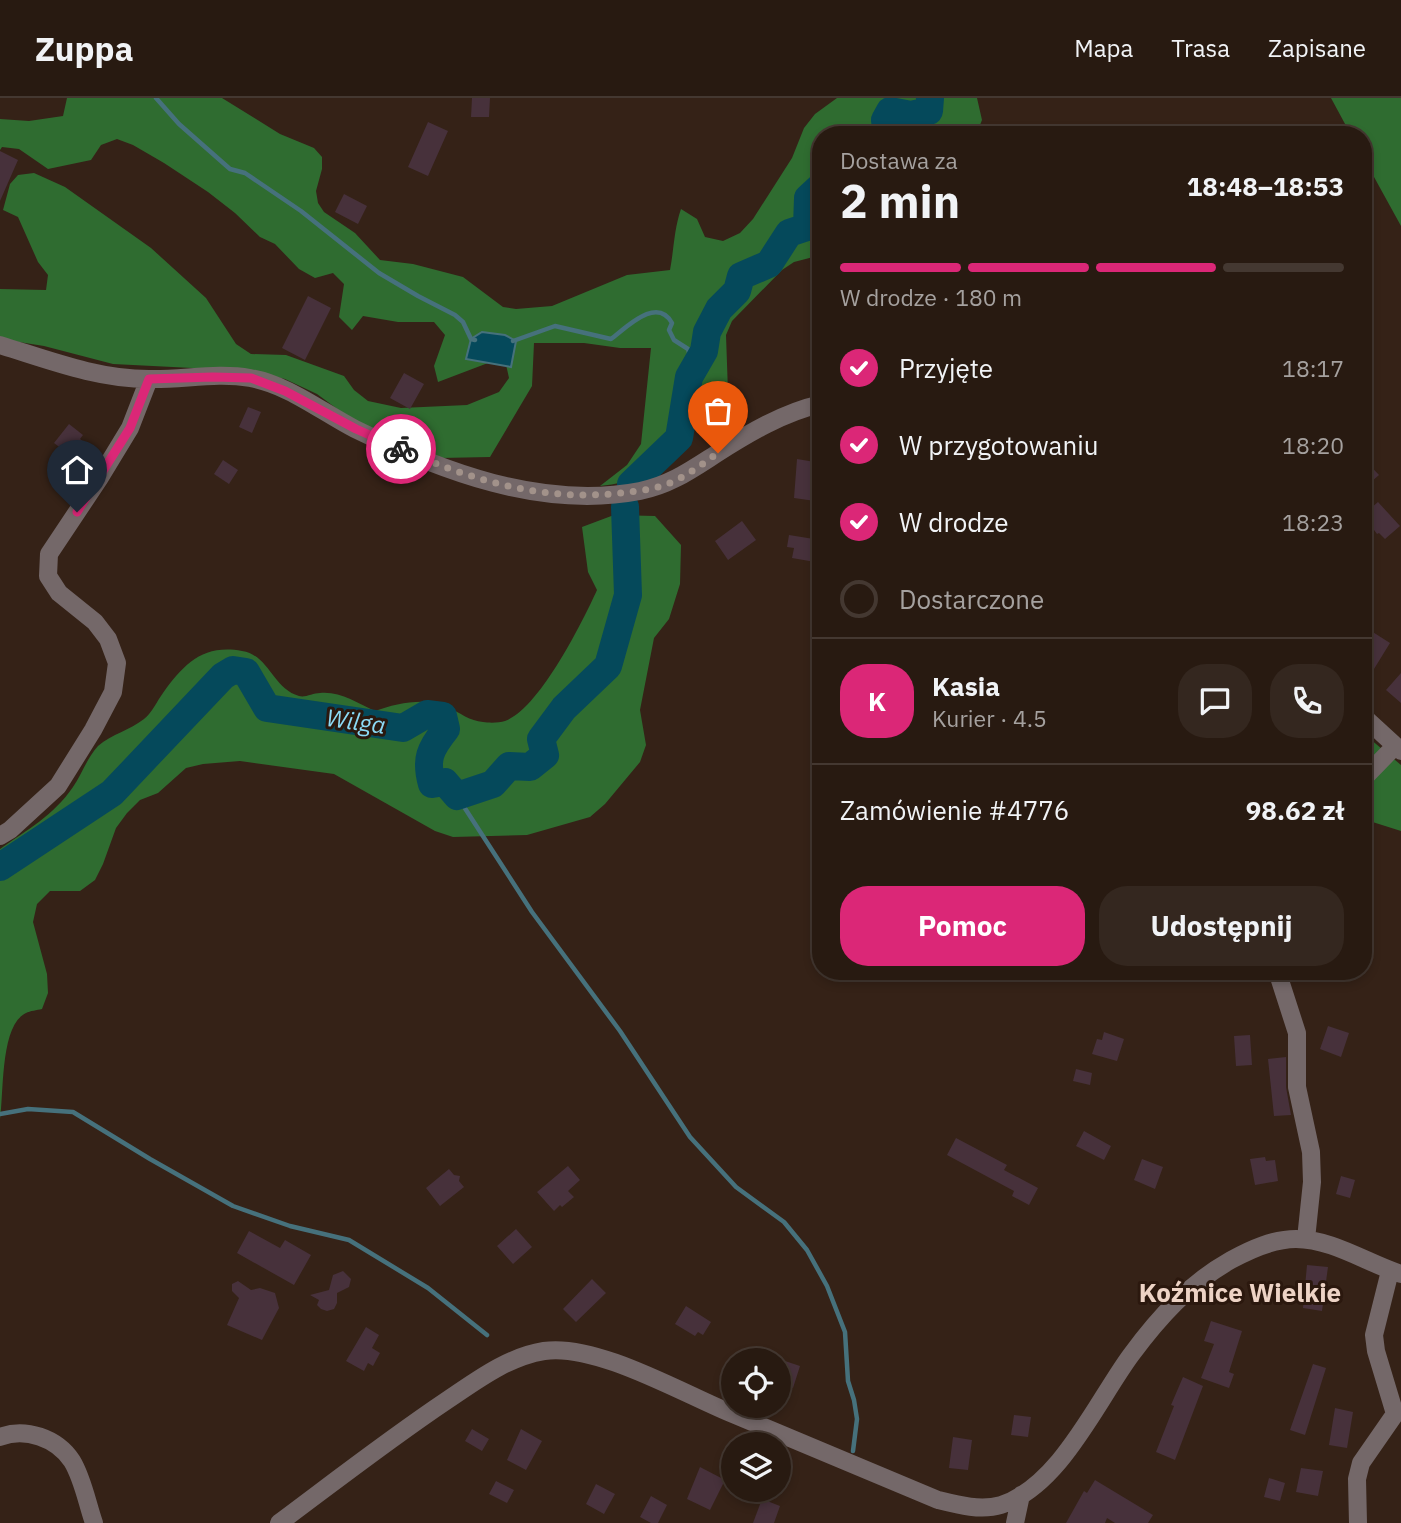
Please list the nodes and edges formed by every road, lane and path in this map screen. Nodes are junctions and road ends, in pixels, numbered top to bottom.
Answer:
1 (0, 345) edge
2 (149, 379) junction
3 (812, 408) edge
4 (1372, 724) edge
5 (1398, 749) edge
6 (1372, 771) edge
7 (0, 836) edge
8 (1280, 980) edge
9 (1306, 1240) junction
10 (1396, 1273) edge
11 (0, 1437) edge
12 (1021, 1495) junction
13 (94, 1523) edge
14 (279, 1523) edge
15 (1015, 1523) edge
16 (1358, 1523) edge

1 - 2 street
2 - 3 street
2 - 7 street
4 - 5 street
5 - 6 street
8 - 9 street
9 - 10 street
9 - 12 street
10 - 16 street
11 - 13 street
12 - 14 street
12 - 15 street

